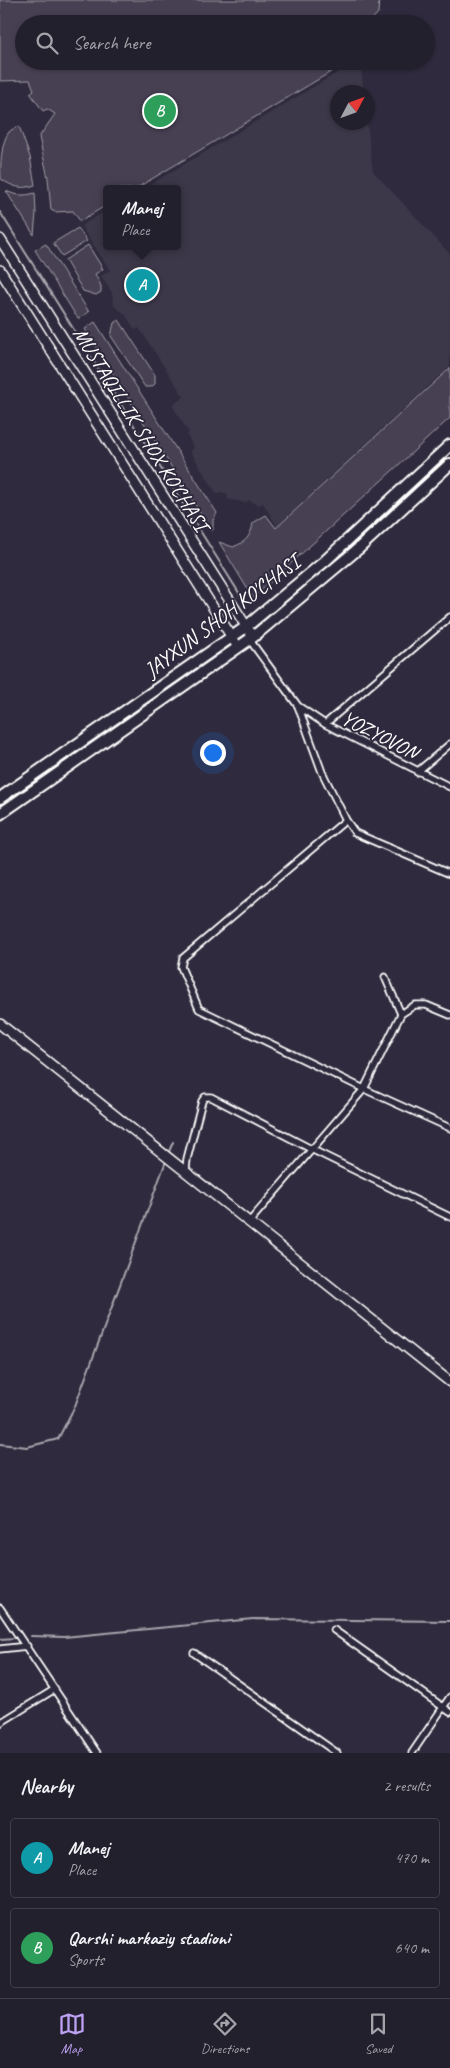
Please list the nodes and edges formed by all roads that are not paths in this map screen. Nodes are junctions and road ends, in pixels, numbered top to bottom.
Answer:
1 (0, 240) edge
2 (0, 270) edge
3 (450, 445) edge
4 (450, 464) edge
5 (450, 617) edge
6 (246, 627) junction
7 (231, 637) junction
8 (251, 638) junction
9 (238, 647) junction
10 (298, 706) junction
11 (325, 724) junction
12 (450, 744) edge
13 (417, 772) junction
14 (450, 787) edge
15 (0, 798) edge
16 (0, 814) edge
17 (346, 820) junction
18 (450, 874) edge
19 (385, 977) dead end
20 (401, 1014) junction
21 (450, 1015) edge
22 (0, 1024) edge
23 (364, 1089) junction
24 (450, 1128) edge
25 (313, 1150) junction
26 (186, 1170) junction
27 (450, 1217) edge
28 (250, 1222) junction
29 (450, 1382) edge
30 (0, 1608) edge
31 (334, 1630) dead end
32 (27, 1646) junction
33 (0, 1649) edge
34 (194, 1653) dead end
35 (55, 1689) junction
36 (450, 1697) edge
37 (443, 1707) junction
38 (450, 1712) edge
39 (0, 1723) edge
40 (97, 1753) edge
41 (337, 1753) edge
42 (412, 1753) edge

1 - 6 main road, MUSTAQILLIK SHOX KO'CHASI
2 - 7 main road, MUSTAQILLIK SHOX KO'CHASI
3 - 6 highway, JAYXUN SHOH KO'CHASI
4 - 8 highway, JAYXUN SHOH KO'CHASI
5 - 11 street
6 - 7 highway, JAYXUN SHOH KO'CHASI
6 - 8 main road, MUSTAQILLIK SHOX KO'CHASI
7 - 9 main road, MUSTAQILLIK SHOX KO'CHASI
7 - 15 highway, JAYXUN SHOH KO'CHASI
8 - 9 highway, JAYXUN SHOH KO'CHASI
8 - 10 street
9 - 16 highway, JAYXUN SHOH KO'CHASI
10 - 11 street, YOZYOVON
10 - 17 street
11 - 13 street, YOZYOVON
12 - 13 street
13 - 14 street, YOZYOVON
17 - 18 street
17 - 23 street
19 - 20 street
20 - 21 street
20 - 23 street
22 - 26 main road
23 - 24 street
23 - 25 street
25 - 26 street
25 - 27 street
25 - 28 street
26 - 28 main road
28 - 29 main road
30 - 32 street
31 - 37 street
32 - 33 street
32 - 35 street
34 - 41 street
35 - 39 street
35 - 40 street
36 - 37 street
37 - 38 street
37 - 42 street

